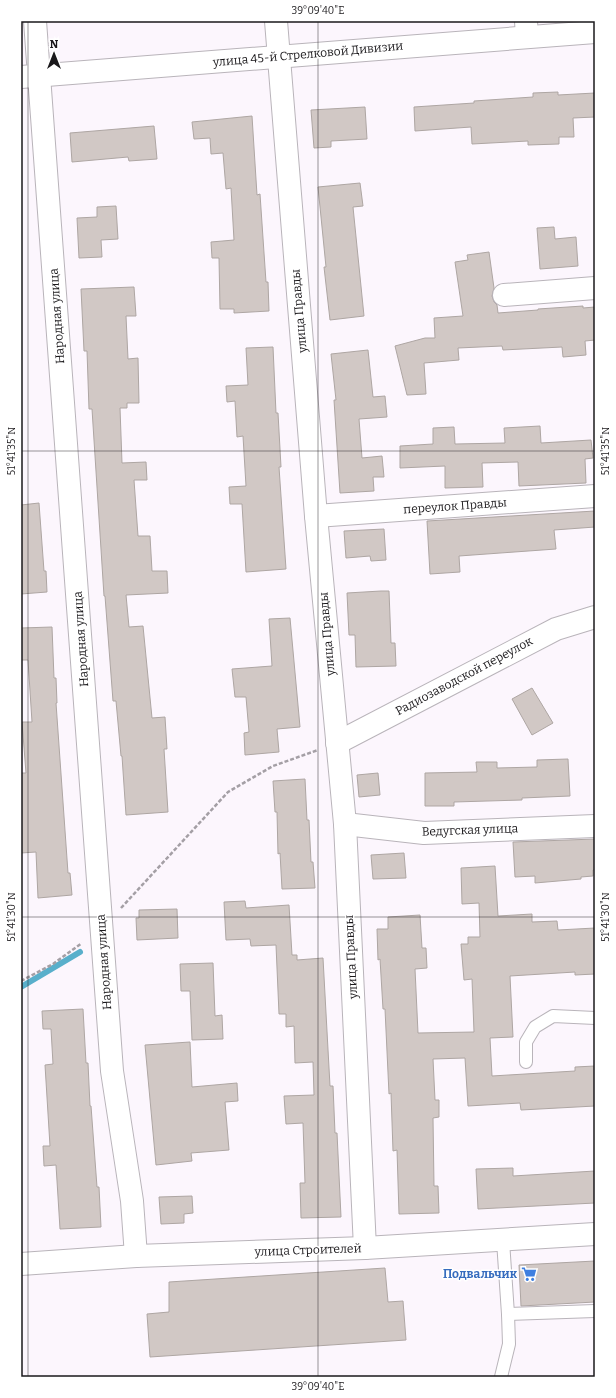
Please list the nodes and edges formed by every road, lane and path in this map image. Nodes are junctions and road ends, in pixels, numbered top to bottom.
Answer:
1 (35, 21) edge
2 (276, 21) edge
3 (527, 29) edge
4 (595, 32) edge
5 (278, 56) junction
6 (30, 76) edge
7 (595, 288) edge
8 (504, 295) dead end
9 (595, 496) edge
10 (316, 516) junction
11 (595, 617) edge
12 (337, 743) junction
13 (345, 824) junction
14 (595, 826) edge
15 (102, 929) junction
16 (21, 981) edge
17 (595, 1018) edge
18 (526, 1062) dead end
19 (595, 1234) edge
20 (503, 1240) junction
21 (365, 1248) junction
22 (136, 1256) junction
23 (21, 1264) edge
24 (595, 1311) edge
25 (508, 1314) junction
26 (501, 1377) edge

1 - 6 street, Народная улица
2 - 5 street, улица Правды
3 - 4 street, улица 45-й Стрелковой Дивизии
3 - 5 street, улица 45-й Стрелковой Дивизии
5 - 6 street, улица 45-й Стрелковой Дивизии
5 - 10 street, улица Правды
6 - 15 street, Народная улица
7 - 8 street
9 - 10 street, переулок Правды
10 - 12 street, улица Правды
11 - 12 street, Радиозаводской переулок
12 - 13 street, улица Правды
12 - 15 path
13 - 14 street, Ведугская улица
13 - 21 street, улица Правды
15 - 16 path
15 - 22 street, Народная улица
17 - 18 lane
19 - 20 street, улица Строителей
20 - 21 street, улица Строителей
20 - 25 lane
21 - 22 street, улица Строителей
22 - 23 street, улица Строителей
24 - 25 lane
25 - 26 lane

